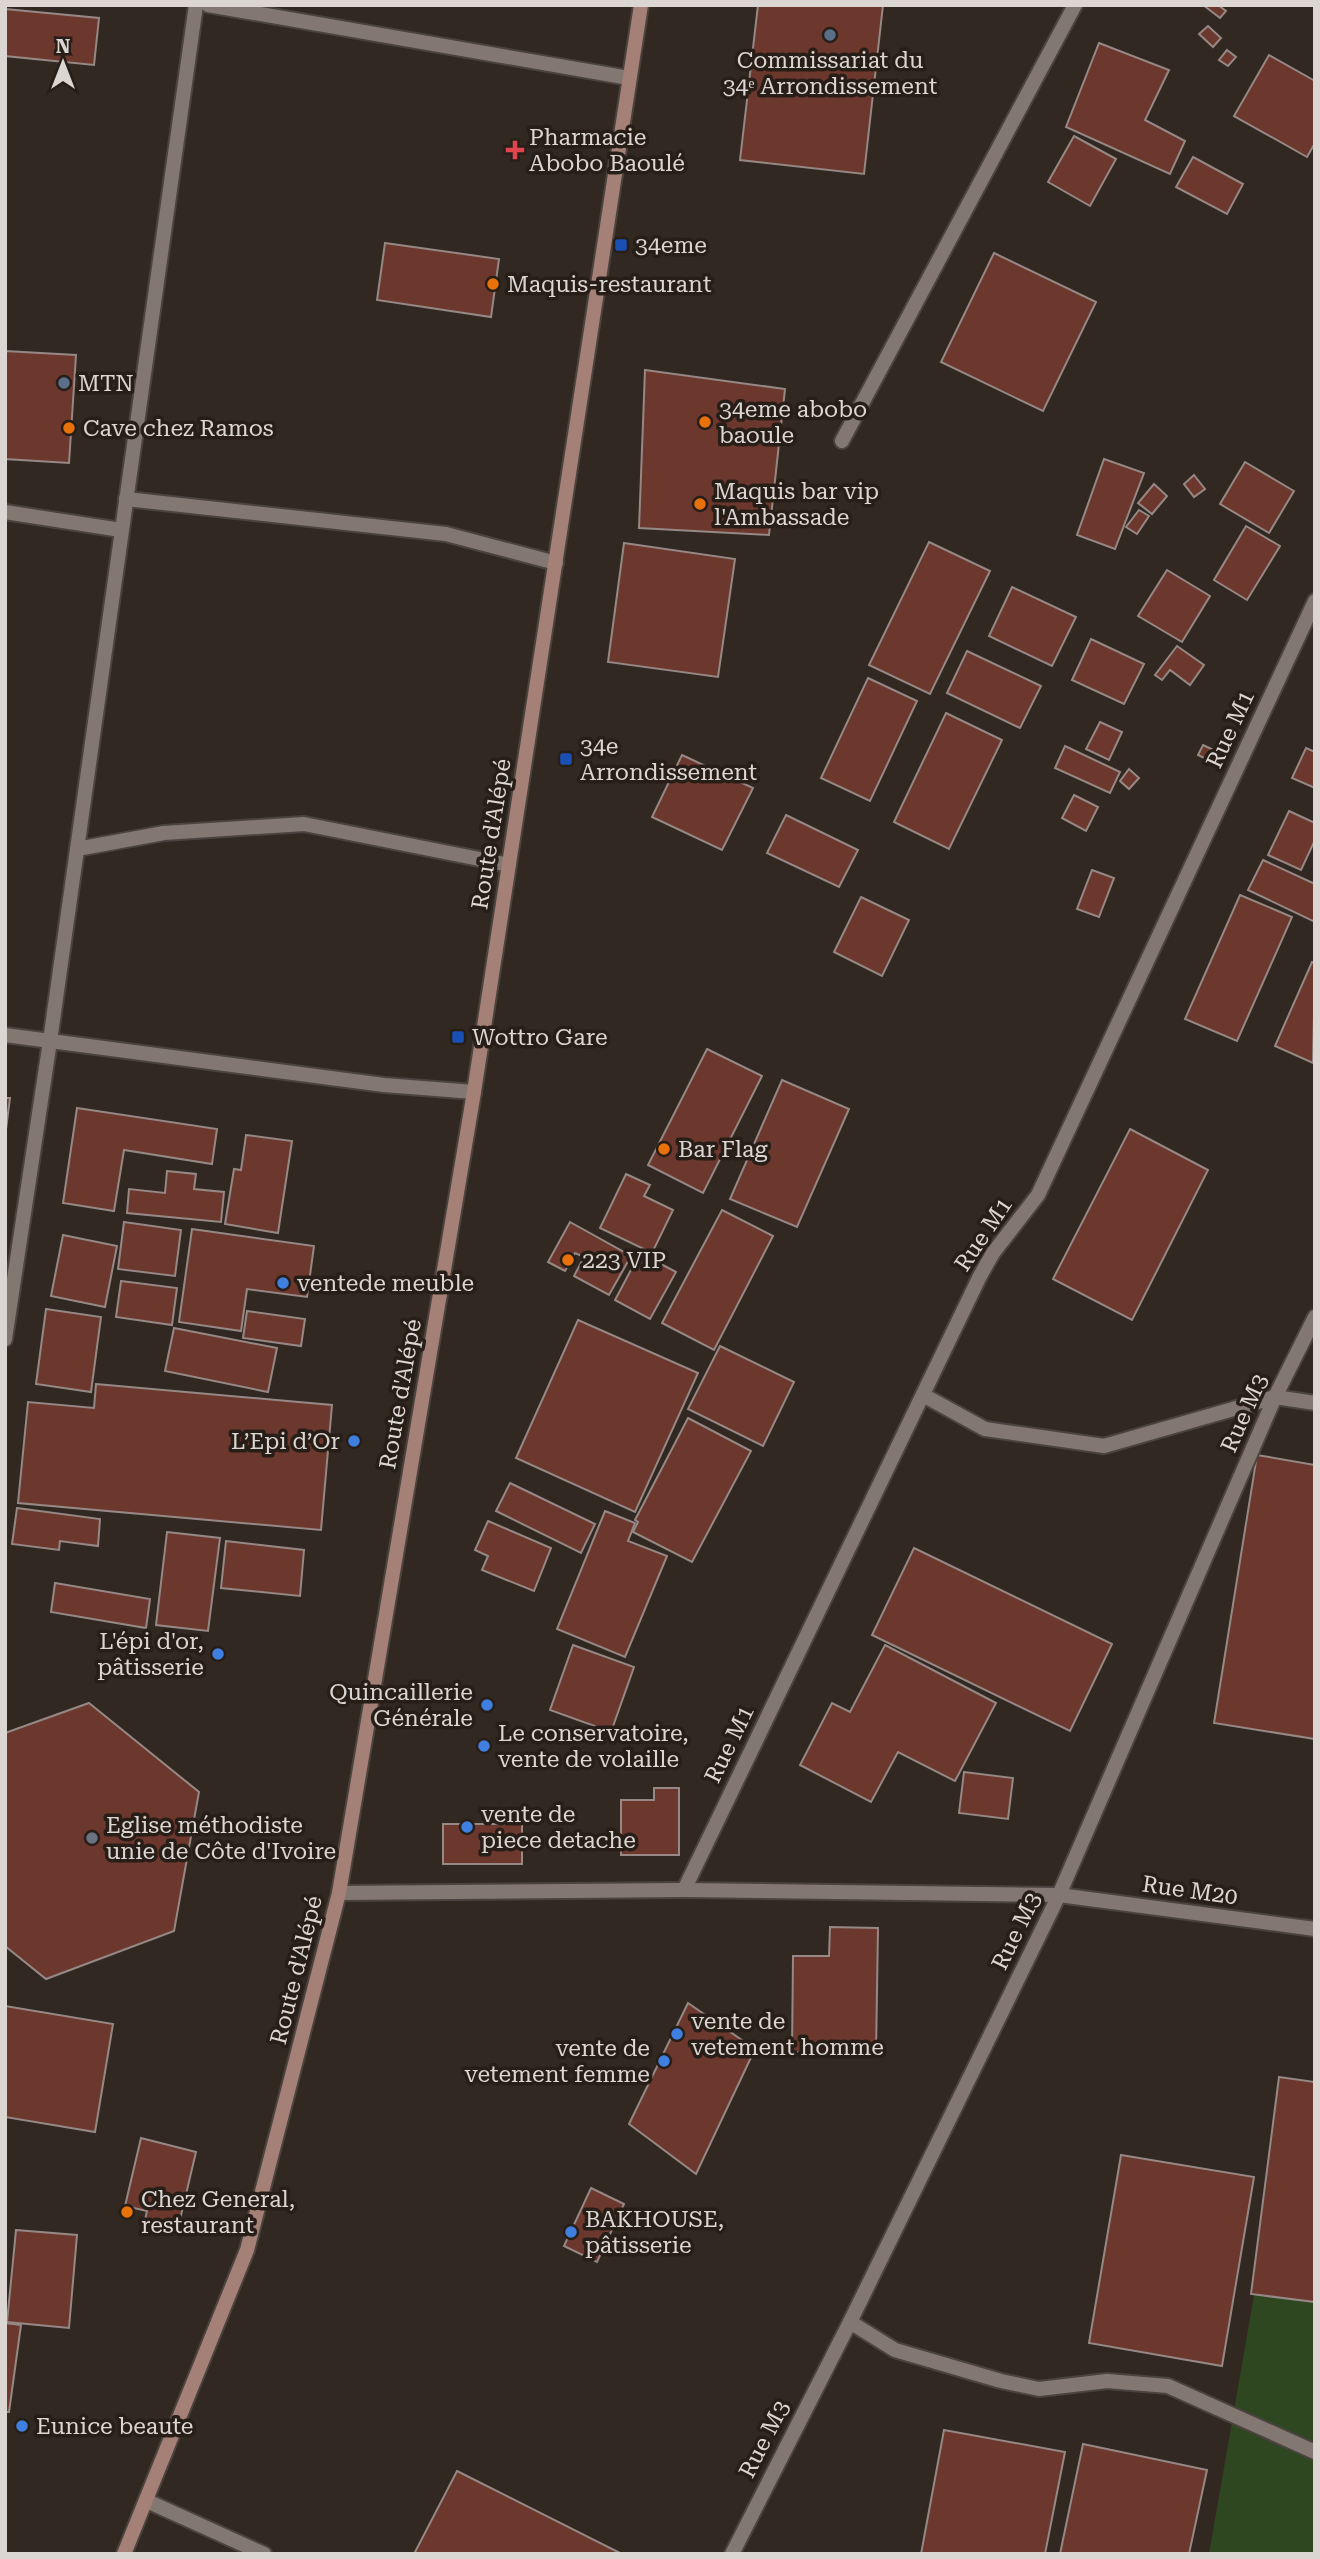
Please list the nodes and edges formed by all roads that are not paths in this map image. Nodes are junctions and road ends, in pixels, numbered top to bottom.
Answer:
1 (196, 5) edge
2 (208, 5) edge
3 (641, 5) edge
4 (1075, 5) edge
5 (629, 78) junction
6 (842, 440) dead end
7 (126, 499) junction
8 (5, 512) edge
9 (121, 530) junction
10 (556, 563) junction
11 (1315, 601) edge
12 (77, 849) junction
13 (509, 865) junction
14 (5, 1035) edge
15 (50, 1041) junction
16 (474, 1092) junction
17 (1315, 1317) edge
18 (5, 1339) edge
19 (923, 1395) junction
20 (1275, 1397) junction
21 (1315, 1402) edge
22 (684, 1890) junction
23 (339, 1893) junction
24 (1059, 1895) junction
25 (1315, 1929) edge
26 (850, 2322) junction
27 (1315, 2452) edge
28 (147, 2501) junction
29 (124, 2554) edge
30 (264, 2554) edge
31 (732, 2554) edge

1 - 7 street
2 - 5 street
3 - 5 main road, Route d'Alépé
4 - 6 street
5 - 10 main road, Route d'Alépé
7 - 9 street
7 - 10 street
8 - 9 street
9 - 12 street
10 - 13 main road, Route d'Alépé
11 - 19 street, Rue M1
12 - 13 street
12 - 15 street
13 - 16 main road, Route d'Alépé
14 - 15 street
15 - 16 street
15 - 18 street
16 - 23 main road, Route d'Alépé
17 - 20 street, Rue M3
19 - 20 street
19 - 22 street, Rue M1
20 - 21 street
20 - 24 street, Rue M3
22 - 23 street, Rue M20
22 - 24 street, Rue M20
23 - 28 main road, Route d'Alépé
24 - 25 street, Rue M20
24 - 26 street, Rue M3
26 - 27 street
26 - 31 street, Rue M3
28 - 29 main road, Route d'Alépé
28 - 30 street

